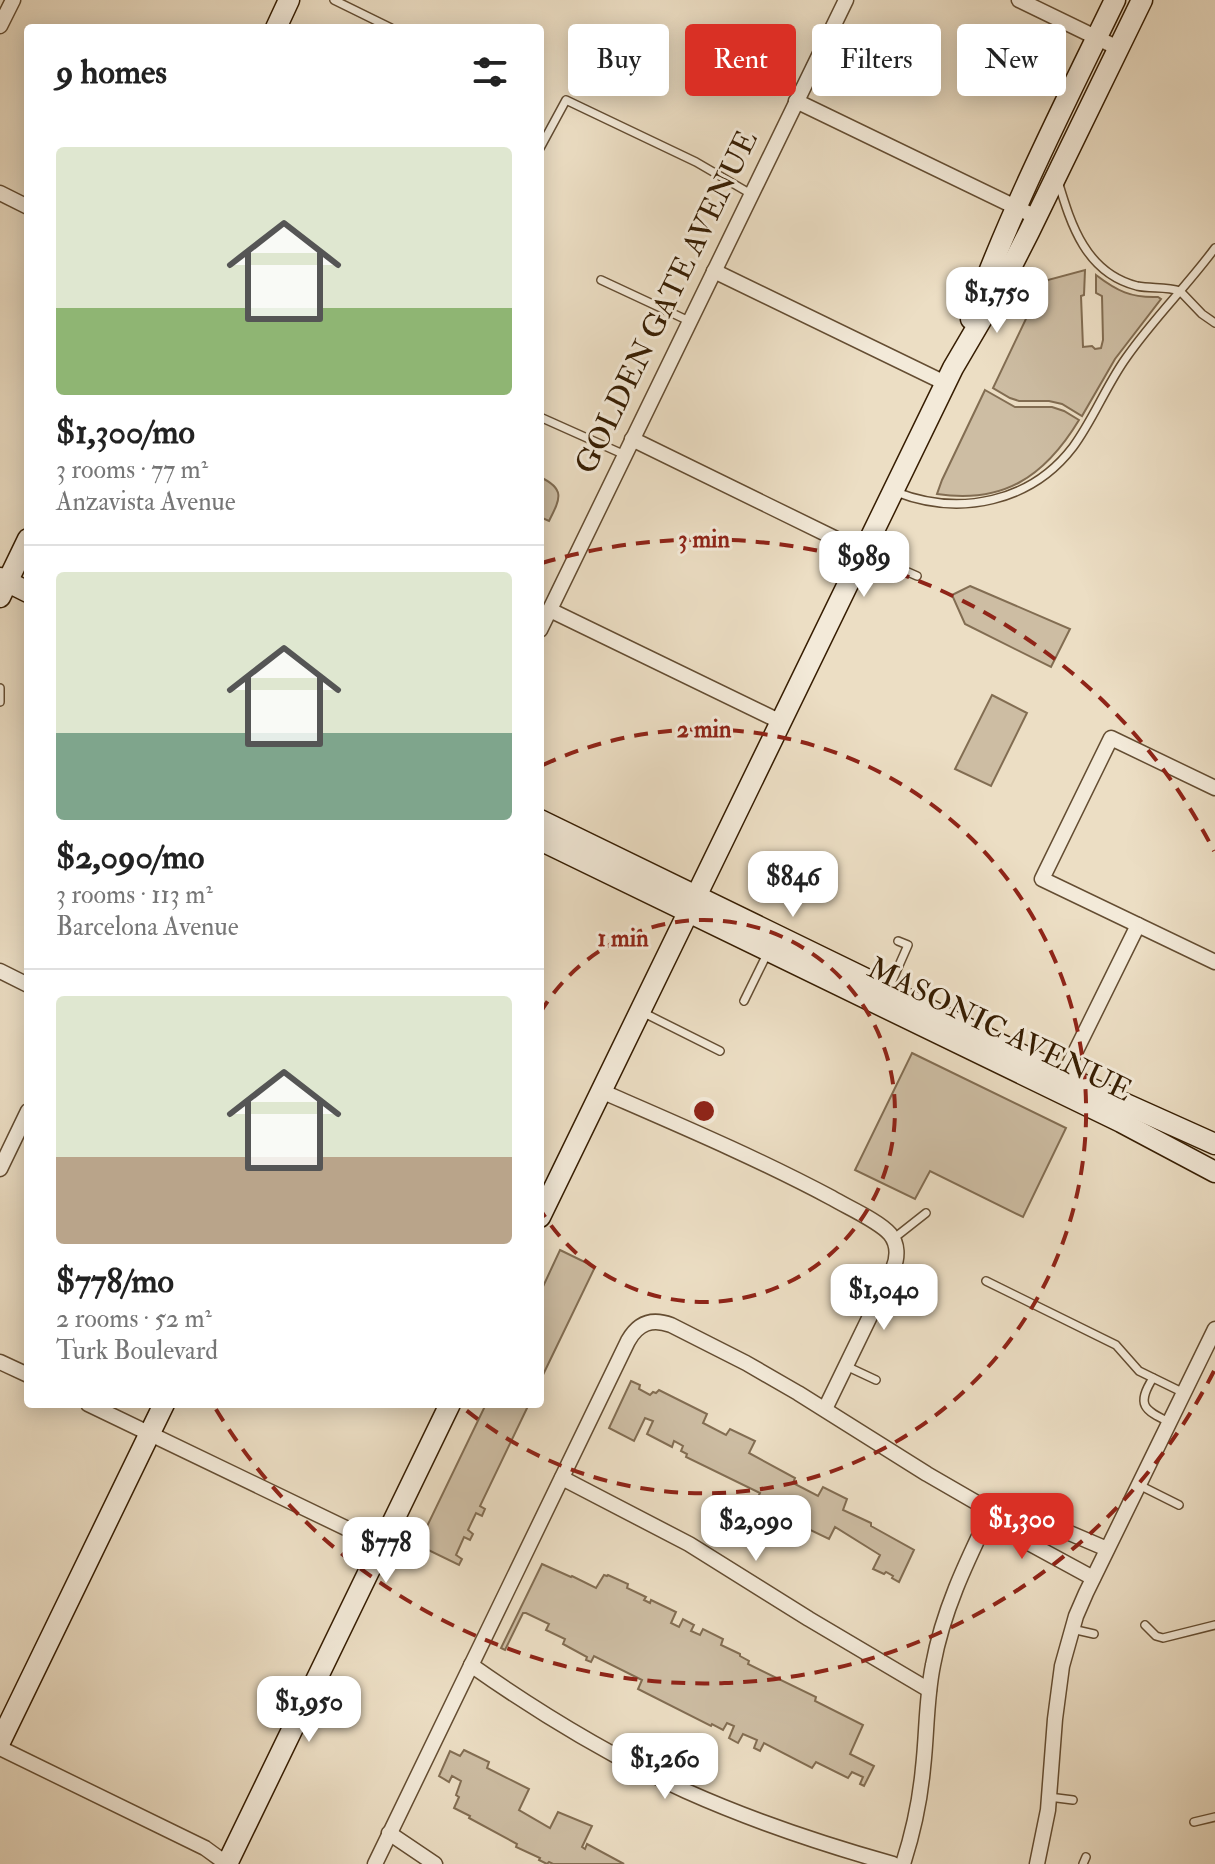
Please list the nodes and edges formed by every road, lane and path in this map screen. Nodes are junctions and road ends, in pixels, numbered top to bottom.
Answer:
1 (13, 0) edge
2 (289, 0) edge
3 (334, 0) edge
4 (846, 0) edge
5 (1019, 0) edge
6 (1115, 0) edge
7 (1142, 0) edge
8 (278, 24) edge
9 (383, 24) edge
10 (0, 26) edge
11 (1097, 38) junction
12 (1118, 48) junction
13 (796, 101) junction
14 (544, 141) edge
15 (1056, 175) junction
16 (0, 193) edge
17 (751, 194) junction
18 (24, 205) edge
19 (1016, 208) junction
20 (1036, 217) junction
21 (1215, 248) edge
22 (714, 271) junction
23 (601, 280) dead end
24 (1180, 291) junction
25 (690, 321) junction
26 (1215, 323) edge
27 (949, 375) junction
28 (544, 419) edge
29 (632, 439) junction
30 (625, 455) junction
31 (893, 491) junction
32 (24, 546) edge
33 (863, 552) junction
34 (8, 576) edge
35 (917, 576) dead end
36 (24, 589) edge
37 (550, 610) junction
38 (544, 622) edge
39 (0, 688) edge
40 (0, 702) edge
41 (781, 722) junction
42 (1215, 788) edge
43 (544, 822) edge
44 (544, 842) edge
45 (692, 904) junction
46 (1138, 925) junction
47 (898, 941) dead end
48 (769, 950) junction
49 (1215, 962) edge
50 (0, 971) edge
51 (24, 983) edge
52 (888, 990) junction
53 (744, 1001) dead end
54 (640, 1012) junction
55 (720, 1051) dead end
56 (1061, 1083) junction
57 (601, 1091) junction
58 (24, 1119) edge
59 (1215, 1144) edge
60 (0, 1169) edge
61 (1215, 1172) edge
62 (544, 1209) edge
63 (926, 1213) dead end
64 (895, 1243) junction
65 (986, 1281) dead end
66 (1215, 1329) edge
67 (1208, 1359) edge
68 (0, 1362) edge
69 (846, 1366) junction
70 (24, 1373) edge
71 (1153, 1378) junction
72 (876, 1380) dead end
73 (1184, 1393) junction
74 (96, 1408) edge
75 (162, 1408) edge
76 (448, 1408) edge
77 (825, 1409) junction
78 (1169, 1422) junction
79 (150, 1434) junction
80 (562, 1478) junction
81 (1139, 1485) junction
82 (1179, 1505) dead end
83 (991, 1511) junction
84 (381, 1545) junction
85 (1107, 1549) junction
86 (1093, 1578) junction
87 (1145, 1625) dead end
88 (1215, 1625) edge
89 (1072, 1629) junction
90 (1094, 1634) dead end
91 (471, 1665) junction
92 (929, 1690) junction
93 (0, 1742) edge
94 (0, 1748) edge
95 (1049, 1797) junction
96 (1073, 1800) dead end
97 (1215, 1817) edge
98 (1194, 1822) dead end
99 (389, 1833) junction
100 (227, 1864) edge
101 (375, 1864) edge
102 (435, 1864) edge
103 (893, 1864) edge
104 (903, 1864) edge
105 (1037, 1864) edge

1 - 10 street
2 - 8 main road
3 - 9 lane
4 - 13 street, GOLDEN GATE AVENUE
5 - 11 street
6 - 11 main road
7 - 12 main road
11 - 12 street
11 - 19 main road
12 - 15 main road
13 - 17 street, GOLDEN GATE AVENUE
13 - 19 street
14 - 17 lane
15 - 20 main road
15 - 24 lane
16 - 18 street
17 - 22 street, GOLDEN GATE AVENUE
19 - 20 street
19 - 27 main road
20 - 27 main road
21 - 24 lane
22 - 25 street, GOLDEN GATE AVENUE
22 - 27 street
23 - 25 lane
24 - 26 lane
24 - 31 lane
25 - 29 street, GOLDEN GATE AVENUE
27 - 31 main road
28 - 30 lane
29 - 30 street, GOLDEN GATE AVENUE
29 - 33 street
30 - 37 street, GOLDEN GATE AVENUE
31 - 33 main road
32 - 34 main road
33 - 35 lane
33 - 41 main road
34 - 36 main road
37 - 38 street, GOLDEN GATE AVENUE
37 - 41 street
39 - 40 lane
41 - 45 main road
42 - 46 street
43 - 45 main road, MASONIC AVENUE
44 - 45 main road, MASONIC AVENUE
45 - 48 main road, MASONIC AVENUE
45 - 52 main road, MASONIC AVENUE
45 - 54 main road
46 - 49 street
46 - 56 street
47 - 52 lane
48 - 53 lane
48 - 56 main road, MASONIC AVENUE
50 - 51 street
52 - 56 main road, MASONIC AVENUE
54 - 55 lane
54 - 57 main road
56 - 59 main road, MASONIC AVENUE
56 - 61 main road, MASONIC AVENUE
57 - 62 main road
57 - 64 street
58 - 60 street
63 - 64 lane
64 - 69 street
65 - 71 lane
66 - 67 street
67 - 73 street
68 - 70 street
69 - 72 lane
69 - 77 street
71 - 73 lane
71 - 78 lane
73 - 78 street
74 - 79 street
75 - 79 main road
76 - 84 main road
77 - 80 street
77 - 83 street
78 - 81 street
79 - 84 street
79 - 93 main road
80 - 91 street
80 - 92 street
81 - 82 lane
81 - 85 street
83 - 85 street
83 - 86 street
83 - 92 street
84 - 100 main road
85 - 86 street
86 - 89 street
87 - 88 lane
89 - 90 lane
89 - 95 street
91 - 99 street
91 - 103 street
92 - 104 street
94 - 100 street
95 - 96 lane
95 - 105 street
97 - 98 lane
99 - 101 street
99 - 102 street

